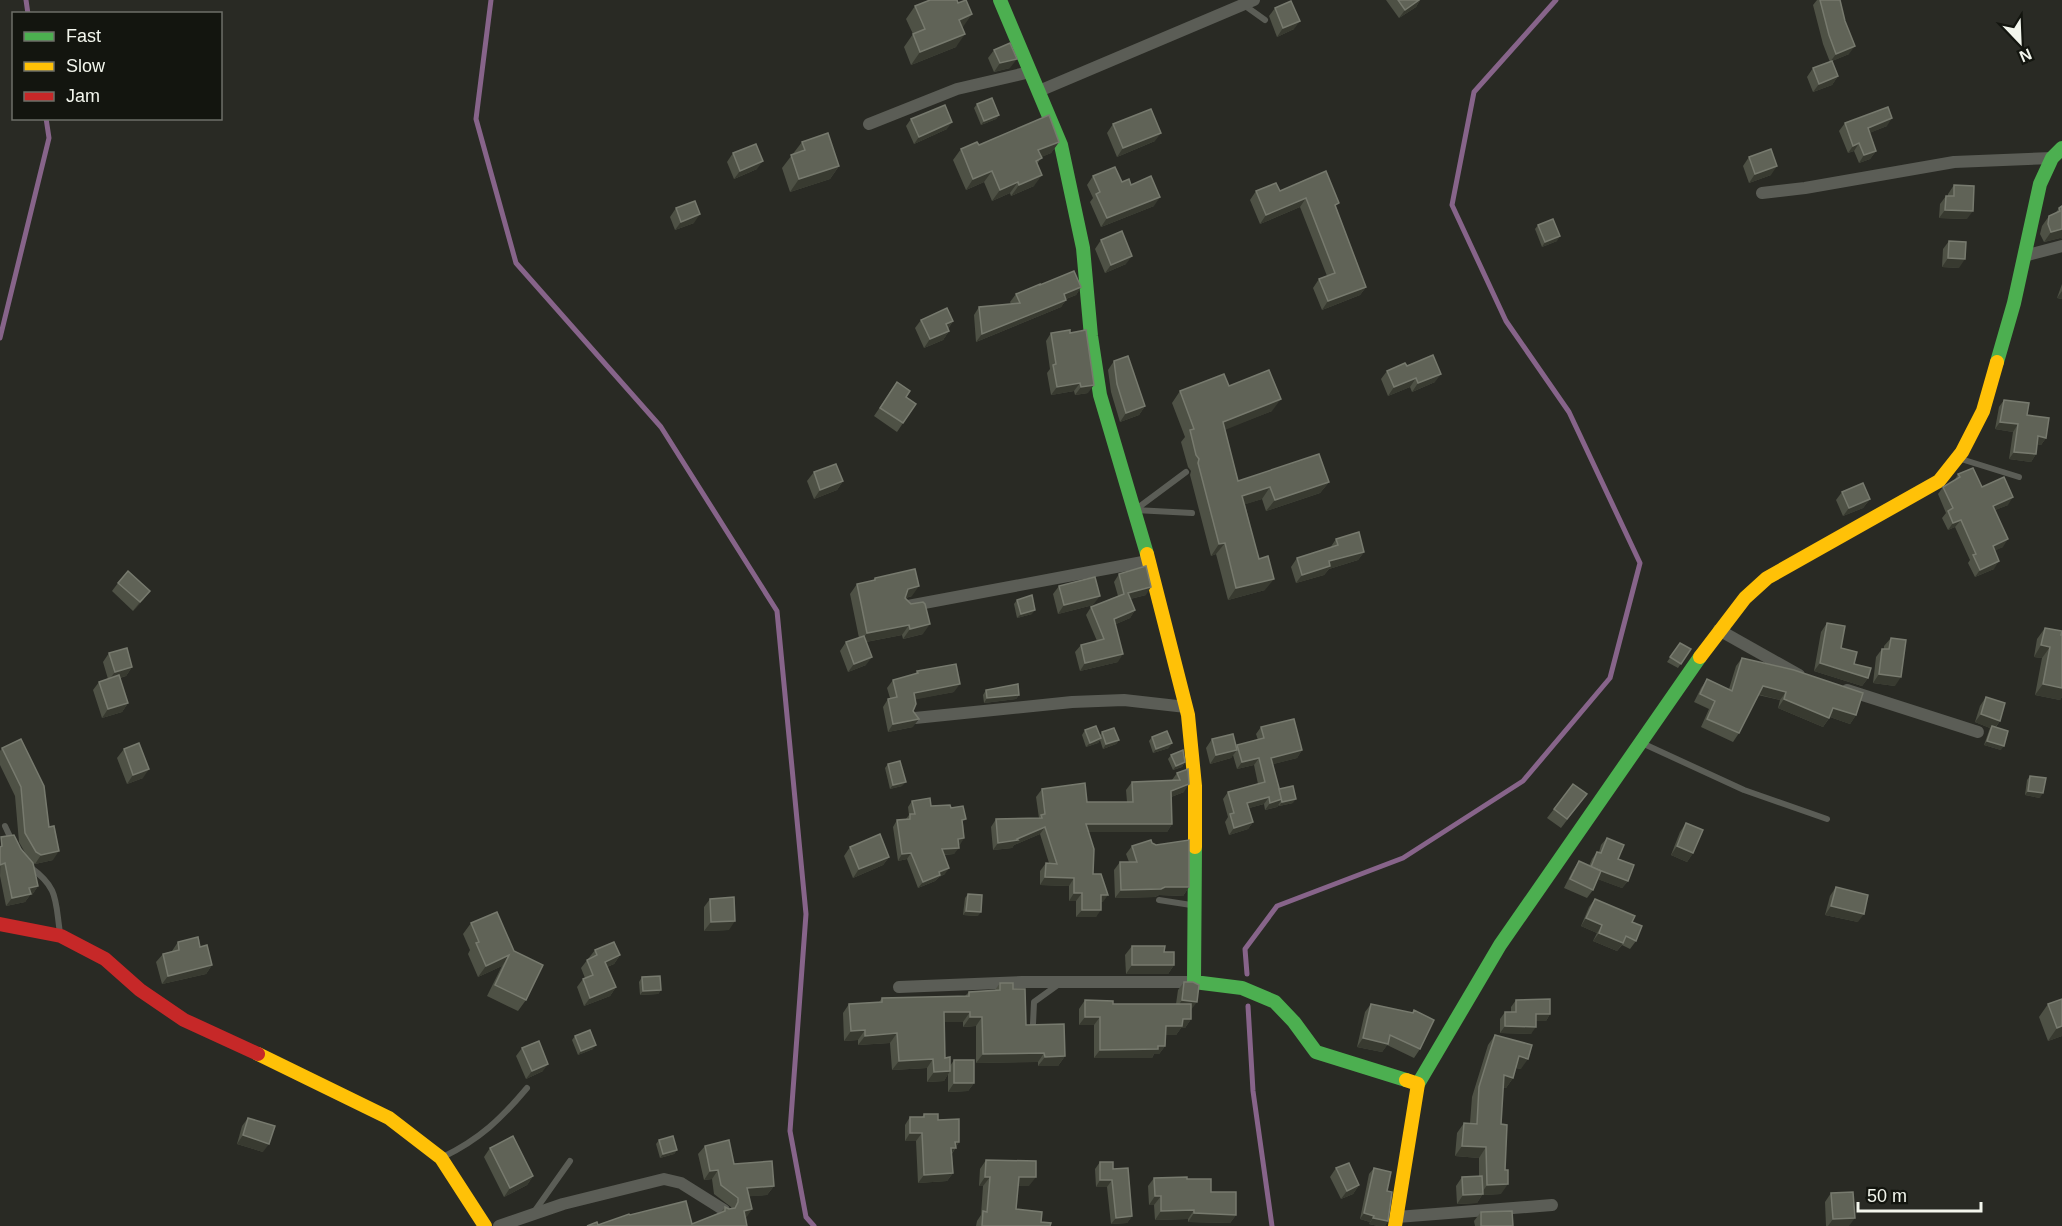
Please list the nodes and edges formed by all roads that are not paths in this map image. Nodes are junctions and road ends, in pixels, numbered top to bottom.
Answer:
1 (1000, 0) edge
2 (1249, 2) edge
3 (1265, 20) dead end
4 (1030, 72) junction
5 (1039, 91) junction
6 (868, 124) dead end
7 (2062, 148) edge
8 (2052, 158) junction
9 (1762, 193) dead end
10 (2062, 246) edge
11 (2024, 256) junction
12 (1958, 458) junction
13 (1186, 472) dead end
14 (2019, 477) dead end
15 (1135, 510) junction
16 (1192, 513) dead end
17 (1149, 561) junction
18 (906, 606) edge
19 (1719, 630) junction
20 (1806, 678) edge
21 (1838, 687) edge
22 (1186, 708) junction
23 (915, 718) edge
24 (1978, 732) dead end
25 (1640, 743) junction
26 (1827, 819) dead end
27 (5, 826) dead end
28 (14, 845) edge
29 (26, 864) edge
30 (1159, 900) dead end
31 (1195, 906) junction
32 (0, 924) edge
33 (61, 936) junction
34 (1063, 982) junction
35 (1194, 982) junction
36 (899, 987) dead end
37 (1033, 1024) edge
38 (1418, 1084) junction
39 (527, 1088) dead end
40 (441, 1158) junction
41 (570, 1161) dead end
42 (1552, 1205) dead end
43 (724, 1210) edge
44 (532, 1215) junction
45 (1396, 1222) edge
46 (485, 1226) edge
47 (499, 1226) edge

1 - 4 street
2 - 3 lane
2 - 5 street
4 - 5 street
4 - 6 street
5 - 15 street
7 - 8 street
8 - 9 street
8 - 11 street
10 - 11 street
11 - 12 street
12 - 14 lane
12 - 19 street
13 - 15 lane
15 - 16 lane
15 - 17 street
17 - 18 street
17 - 22 street
19 - 20 street
19 - 25 street
21 - 24 street
22 - 23 street
22 - 31 street
25 - 26 lane
25 - 38 street
27 - 28 lane
29 - 33 lane
30 - 31 lane
31 - 35 street
32 - 33 street
33 - 40 street
34 - 35 street
34 - 36 street
34 - 37 lane
35 - 38 street
38 - 45 street
39 - 40 lane
40 - 46 street
41 - 44 lane
42 - 45 street
43 - 44 street
44 - 47 street

